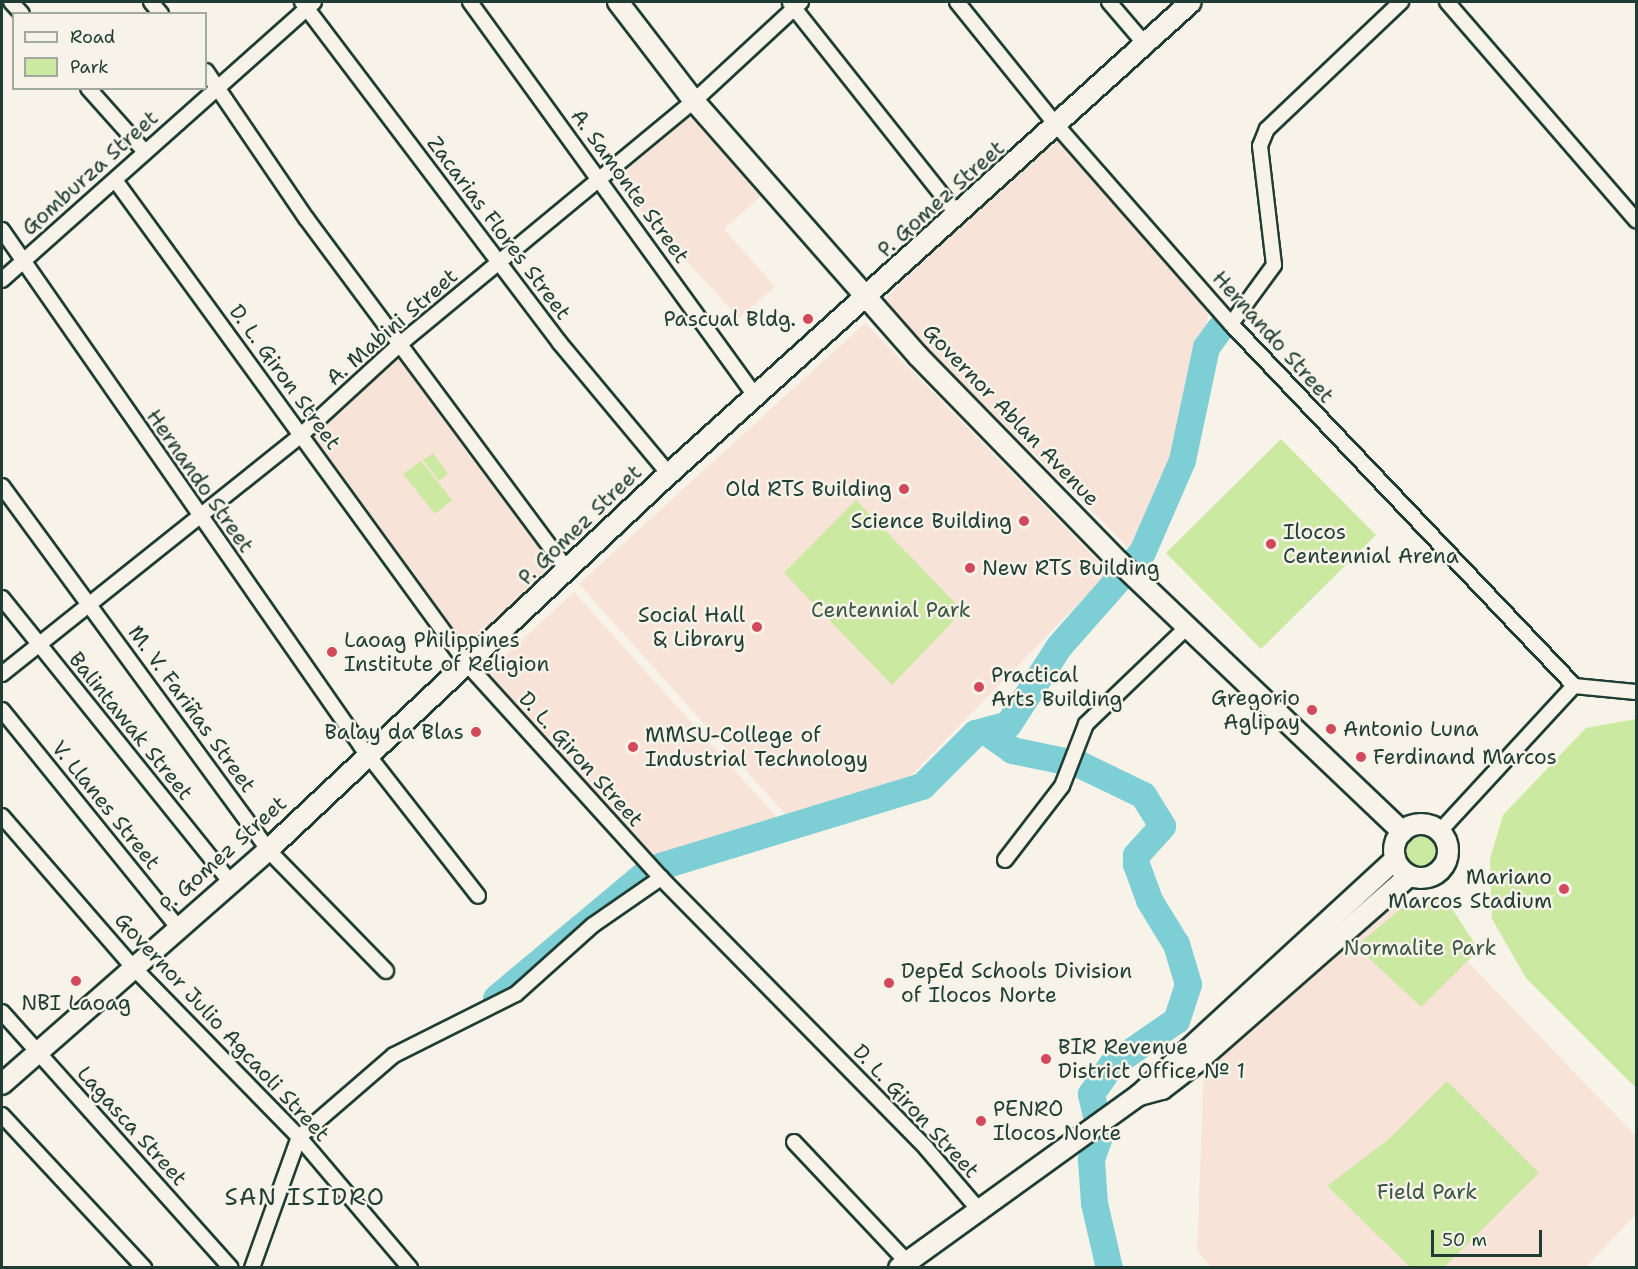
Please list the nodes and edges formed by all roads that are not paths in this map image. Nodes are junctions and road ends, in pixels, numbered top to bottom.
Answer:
1 (470, 2) edge
2 (618, 2) edge
3 (957, 2) edge
4 (1109, 2) edge
5 (1191, 2) edge
6 (1401, 2) edge
7 (1447, 2) edge
8 (307, 4) edge
9 (794, 4) edge
10 (1144, 43) junction
11 (207, 72) edge
12 (218, 87) junction
13 (90, 90) edge
14 (694, 101) junction
15 (1058, 127) junction
16 (145, 152) junction
17 (600, 179) junction
18 (115, 180) junction
19 (957, 214) junction
20 (1636, 220) edge
21 (2, 230) edge
22 (23, 260) junction
23 (499, 263) junction
24 (2, 280) edge
25 (869, 297) junction
26 (1231, 324) junction
27 (400, 344) junction
28 (755, 396) junction
29 (301, 435) junction
30 (669, 474) junction
31 (2, 486) edge
32 (198, 517) junction
33 (567, 570) junction
34 (2, 598) edge
35 (90, 605) junction
36 (1187, 627) junction
37 (39, 645) junction
38 (468, 665) junction
39 (2, 674) edge
40 (1574, 686) junction
41 (1636, 692) edge
42 (2, 710) edge
43 (367, 754) junction
44 (2, 816) edge
45 (1440, 831) junction
46 (1402, 832) junction
47 (268, 850) junction
48 (1005, 860) dead end
49 (1395, 860) junction
50 (1409, 876) junction
51 (661, 878) junction
52 (229, 880) junction
53 (478, 896) dead end
54 (178, 927) junction
55 (133, 967) junction
56 (386, 971) dead end
57 (2, 1012) edge
58 (38, 1052) junction
59 (2, 1084) edge
60 (1139, 1095) junction
61 (2, 1115) edge
62 (299, 1137) junction
63 (794, 1142) dead end
64 (979, 1210) junction
65 (903, 1265) edge
66 (144, 1268) edge
67 (231, 1268) edge
68 (252, 1268) edge
69 (410, 1268) edge

1 - 17 street, A. Samonte Street
2 - 14 main road, Governor Ablan Avenue
3 - 15 street, Hernando Street
4 - 10 street
5 - 10 main road, P. Gomez Street
6 - 26 street
7 - 20 street
8 - 12 street, Gomburza Street
8 - 23 street, Zacarias Flores Street
9 - 14 street, A. Mabini Street
9 - 19 street
10 - 15 main road, P. Gomez Street
11 - 12 street
12 - 16 street, Gomburza Street
12 - 27 street
13 - 16 street
14 - 17 street, A. Mabini Street
14 - 25 main road, Governor Ablan Avenue
15 - 19 main road, P. Gomez Street
15 - 26 street, Hernando Street
16 - 18 street, Gomburza Street
17 - 23 street, A. Mabini Street
17 - 28 street, A. Samonte Street
18 - 22 street, Gomburza Street
18 - 29 street, D. L. Giron Street
19 - 25 main road, P. Gomez Street
21 - 22 street, Hernando Street
22 - 24 street, Gomburza Street
22 - 32 street, Hernando Street
23 - 27 street, A. Mabini Street
23 - 30 street, Zacarias Flores Street
25 - 28 main road, P. Gomez Street
25 - 36 main road, Governor Ablan Avenue
26 - 40 street, Hernando Street
27 - 29 street, A. Mabini Street
27 - 33 street
28 - 30 main road, P. Gomez Street
29 - 32 street, A. Mabini Street
29 - 38 street, D. L. Giron Street
30 - 33 main road, P. Gomez Street
31 - 35 street, M. V. Fariñas Street
32 - 35 street, A. Mabini Street
32 - 43 street, Hernando Street
33 - 38 main road, P. Gomez Street
34 - 37 street, Balintawak Street
35 - 37 street, A. Mabini Street
35 - 47 street, M. V. Fariñas Street
36 - 46 main road, Governor Ablan Avenue
36 - 48 street
37 - 39 street, A. Mabini Street
37 - 52 street, Balintawak Street
38 - 43 main road, P. Gomez Street
38 - 51 street, D. L. Giron Street
40 - 41 street
40 - 45 street
42 - 54 street, V. Llanes Street
43 - 47 main road, P. Gomez Street
43 - 53 street, Hernando Street
44 - 55 street, Governor Julio Agcaoli Street
45 - 46 main road
45 - 50 main road
46 - 49 main road
47 - 52 main road, P. Gomez Street
47 - 56 street, M. V. Fariñas Street
49 - 50 main road
49 - 60 main road
50 - 60 main road
51 - 62 street
51 - 64 street, D. L. Giron Street
52 - 54 main road, P. Gomez Street
54 - 55 main road, P. Gomez Street
55 - 58 main road, P. Gomez Street
55 - 62 street, Governor Julio Agcaoli Street
57 - 58 street, Lagasca Street
58 - 59 main road, P. Gomez Street
58 - 67 street, Lagasca Street
60 - 64 main road
61 - 66 street
62 - 68 street
62 - 69 street, Governor Julio Agcaoli Street
63 - 65 street
64 - 65 main road

